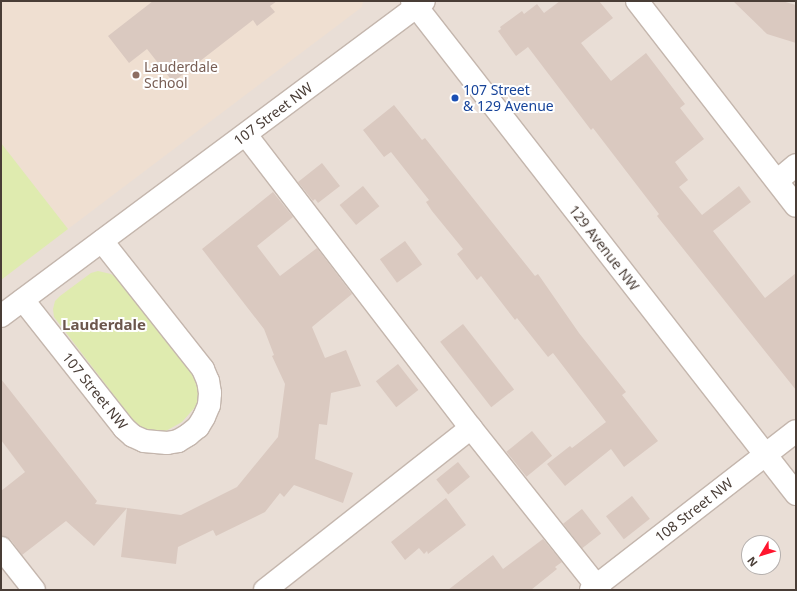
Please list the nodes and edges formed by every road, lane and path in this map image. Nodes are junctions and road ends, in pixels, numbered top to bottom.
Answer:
1 (637, 1) edge
2 (417, 3) edge
3 (246, 135) junction
4 (796, 165) edge
5 (777, 181) junction
6 (796, 206) edge
7 (102, 241) junction
8 (23, 300) junction
9 (1, 316) edge
10 (471, 428) junction
11 (796, 431) edge
12 (765, 455) junction
13 (796, 494) edge
14 (1, 548) edge
15 (596, 589) edge
16 (34, 590) edge
17 (265, 590) edge

1 - 5 street
2 - 3 street, 107 Street NW
2 - 12 street, 129 Avenue NW
3 - 7 street, 107 Street NW
3 - 10 street
4 - 5 street
5 - 6 street
7 - 8 street, 107 Street NW
7 - 8 street, 107 Street NW
8 - 9 street, 107 Street NW
10 - 15 street
10 - 17 street
11 - 12 street, 108 Street NW
12 - 13 street, 129 Avenue NW
12 - 15 street, 108 Street NW
14 - 16 street

